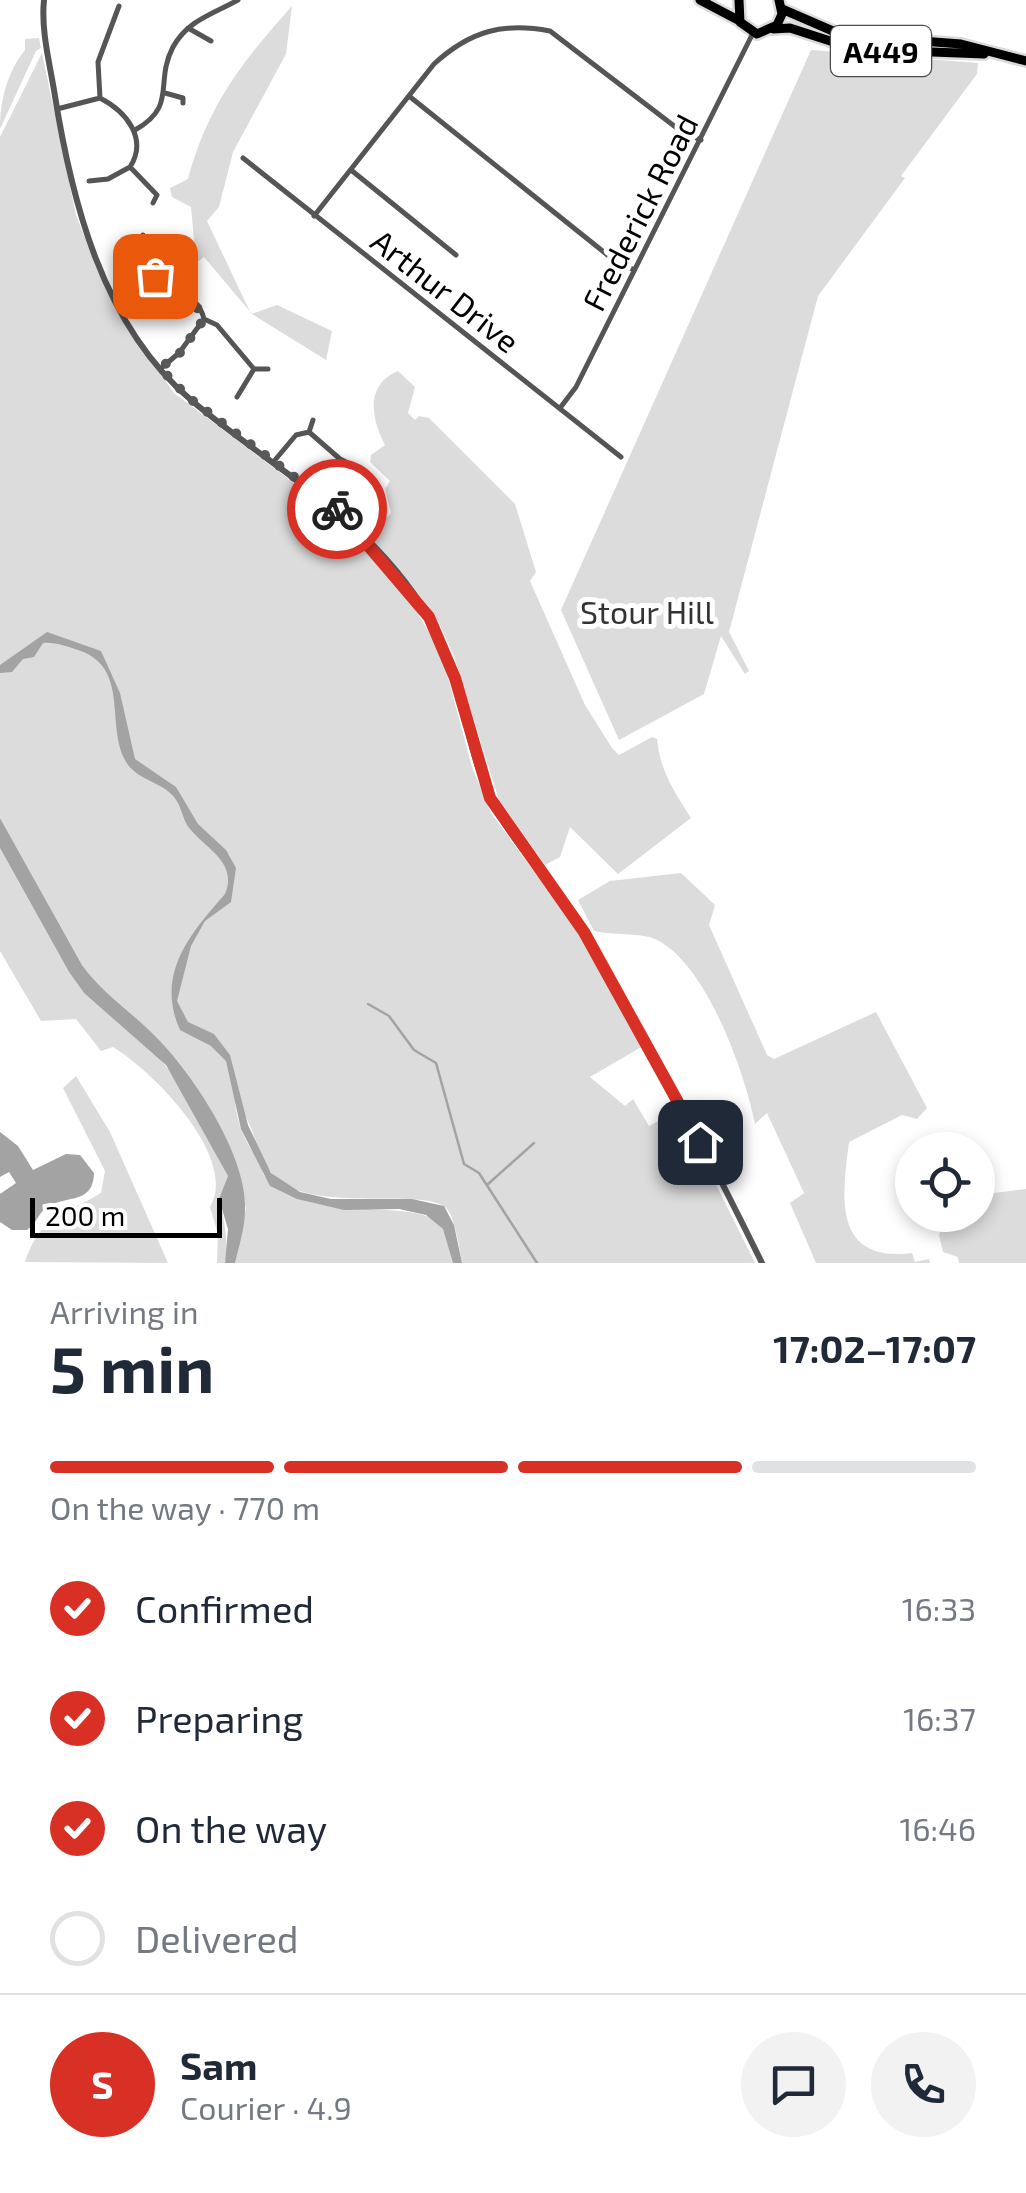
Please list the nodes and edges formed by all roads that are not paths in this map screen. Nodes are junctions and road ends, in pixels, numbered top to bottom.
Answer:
1 (40, 0) edge
2 (238, 0) edge
3 (700, 0) edge
4 (740, 0) edge
5 (781, 4) edge
6 (119, 6) dead end
7 (740, 22) junction
8 (188, 28) junction
9 (773, 30) junction
10 (753, 33) junction
11 (211, 40) dead end
12 (992, 54) junction
13 (1026, 61) edge
14 (165, 93) junction
15 (409, 96) junction
16 (100, 98) junction
17 (184, 98) dead end
18 (57, 109) junction
19 (134, 130) junction
20 (701, 140) junction
21 (243, 158) dead end
22 (130, 168) junction
23 (351, 170) junction
24 (89, 182) dead end
25 (153, 203) dead end
26 (314, 216) junction
27 (130, 241) dead end
28 (456, 255) dead end
29 (634, 270) junction
30 (204, 319) junction
31 (160, 368) junction
32 (254, 369) junction
33 (268, 369) dead end
34 (237, 397) dead end
35 (560, 408) junction
36 (313, 420) dead end
37 (309, 432) junction
38 (621, 458) dead end
39 (275, 460) junction
40 (360, 469) dead end
41 (762, 1263) edge

1 - 18 street
2 - 8 street
3 - 7 highway
4 - 7 highway
5 - 9 highway, A449
5 - 12 highway, A449
6 - 16 street
7 - 10 highway
8 - 11 street
8 - 14 street
9 - 10 highway, A449
9 - 12 highway, A449
10 - 20 street, Frederick Road
12 - 13 highway, A449
14 - 17 street
14 - 19 street
15 - 20 street
15 - 23 street
15 - 29 street
16 - 18 street
16 - 19 street
18 - 31 street
19 - 22 street
20 - 29 street, Frederick Road
21 - 26 street, Arthur Drive
22 - 24 street
22 - 25 street
23 - 26 street
23 - 28 street
26 - 35 street, Arthur Drive
27 - 30 street
29 - 35 street, Frederick Road
30 - 31 street
30 - 32 street
31 - 39 street
32 - 33 street
32 - 34 street
35 - 38 street, Arthur Drive
36 - 37 street
37 - 39 street
37 - 40 street
39 - 41 street

